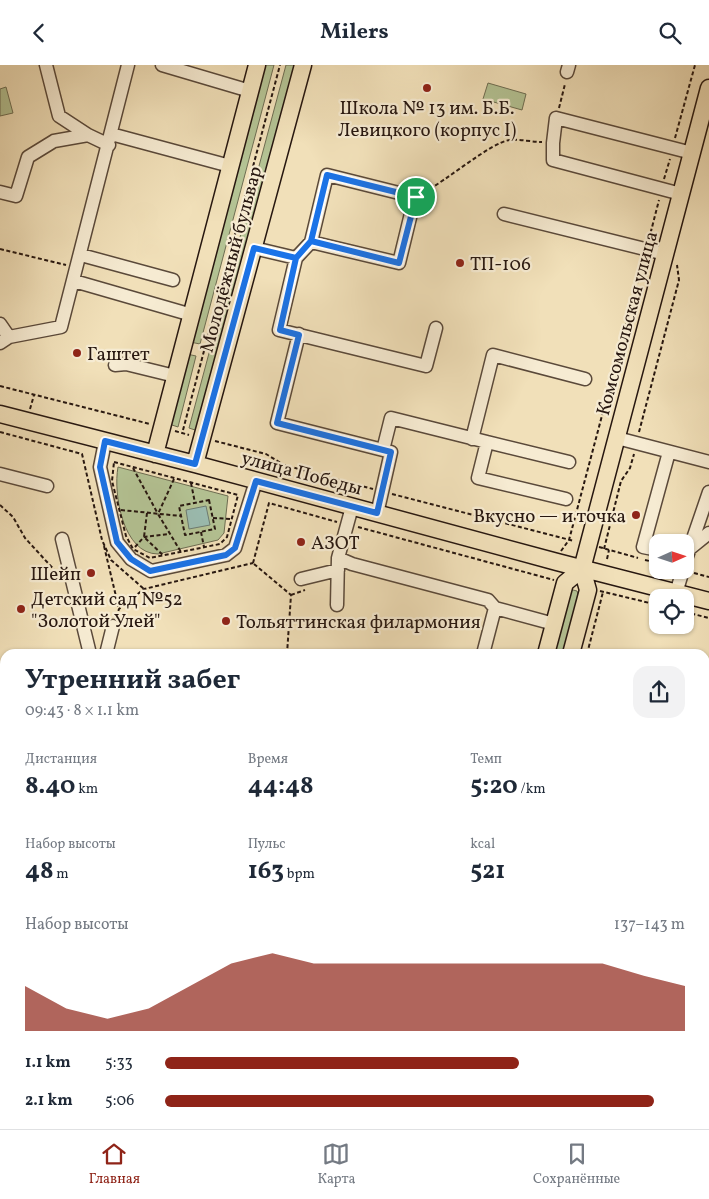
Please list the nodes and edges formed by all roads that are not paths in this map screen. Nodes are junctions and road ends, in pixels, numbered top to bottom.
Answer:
1 (46, 65) edge
2 (128, 65) edge
3 (162, 65) edge
4 (257, 65) edge
5 (303, 65) edge
6 (709, 88) edge
7 (250, 91) junction
8 (88, 135) junction
9 (110, 139) junction
10 (692, 153) junction
11 (230, 166) junction
12 (0, 192) edge
13 (681, 194) junction
14 (504, 214) dead end
15 (311, 241) junction
16 (254, 248) junction
17 (665, 253) junction
18 (81, 255) junction
19 (296, 258) junction
20 (173, 280) dead end
21 (74, 281) junction
22 (185, 313) dead end
23 (0, 324) edge
24 (436, 328) dead end
25 (299, 335) junction
26 (4, 340) edge
27 (115, 365) dead end
28 (176, 376) junction
29 (586, 379) dead end
30 (0, 414) edge
31 (617, 438) junction
32 (472, 439) junction
33 (105, 441) junction
34 (487, 443) junction
35 (384, 450) junction
36 (669, 452) junction
37 (155, 454) junction
38 (709, 462) edge
39 (569, 463) dead end
40 (195, 464) junction
41 (0, 474) edge
42 (256, 481) junction
43 (47, 486) dead end
44 (709, 491) edge
45 (566, 499) dead end
46 (352, 507) junction
47 (377, 513) junction
48 (709, 533) edge
49 (62, 539) dead end
50 (694, 539) edge
51 (649, 548) edge
52 (694, 552) edge
53 (338, 564) junction
54 (582, 569) junction
55 (301, 579) dead end
56 (660, 589) edge
57 (694, 597) edge
58 (709, 601) edge
59 (337, 605) dead end
60 (495, 608) junction
61 (554, 624) junction
62 (113, 627) road end
63 (89, 649) edge
64 (107, 649) edge
65 (483, 649) edge
66 (547, 649) edge
67 (573, 649) edge

1 - 8 lane
2 - 9 lane
3 - 7 lane
4 - 7 main road, Молодёжный бульвар
5 - 16 main road, Молодёжный бульвар
6 - 10 main road, Комсомольская улица
7 - 11 main road, Молодёжный бульвар
8 - 9 lane
8 - 12 lane
9 - 11 lane
9 - 18 lane
10 - 13 main road, Комсомольская улица
10 - 13 lane
11 - 28 main road, Молодёжный бульвар
13 - 17 main road, Комсомольская улица
14 - 17 lane
15 - 15 lane
15 - 19 lane
16 - 19 lane
16 - 40 main road, Молодёжный бульвар
17 - 31 main road, Комсомольская улица
18 - 20 lane
18 - 21 lane
19 - 25 lane
21 - 22 lane
21 - 26 lane
23 - 26 lane
24 - 25 lane
25 - 35 lane
27 - 28 lane
28 - 37 main road, Молодёжный бульвар
29 - 32 lane
30 - 33 main road, улица Победы
31 - 36 lane
31 - 54 main road, Комсомольская улица
32 - 34 lane
32 - 35 lane
33 - 37 main road, улица Победы
33 - 42 lane
34 - 39 lane
34 - 45 lane
35 - 47 lane
36 - 38 lane
36 - 51 lane
37 - 40 main road, улица Победы
40 - 42 main road, улица Победы
41 - 43 lane
42 - 46 main road, улица Победы
44 - 50 lane
46 - 47 main road, улица Победы
46 - 53 lane
47 - 54 main road, улица Победы
48 - 52 lane
49 - 63 lane
53 - 55 lane
53 - 59 lane
53 - 60 lane
54 - 56 main road, улица Победы
54 - 61 main road
54 - 67 main road
57 - 58 main road, улица Победы
60 - 61 lane
60 - 65 lane
61 - 66 main road
62 - 64 lane

